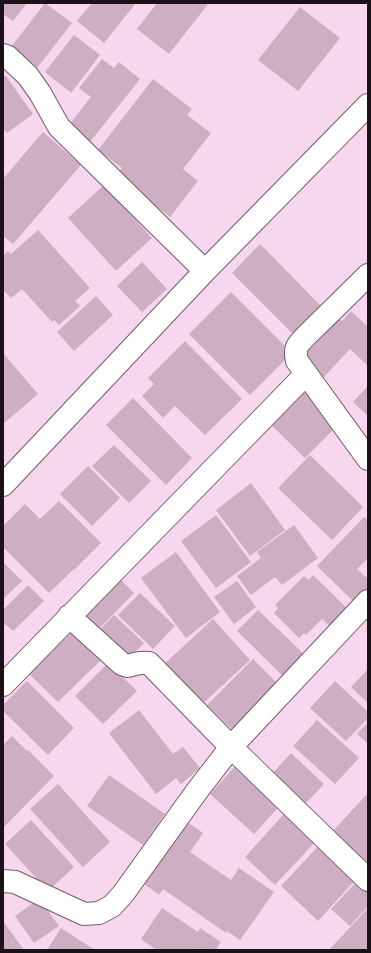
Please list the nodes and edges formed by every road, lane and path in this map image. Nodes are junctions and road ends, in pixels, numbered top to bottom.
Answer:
1 (3, 56) edge
2 (368, 105) edge
3 (205, 271) junction
4 (368, 275) edge
5 (306, 374) junction
6 (368, 459) edge
7 (3, 485) edge
8 (368, 601) edge
9 (70, 616) junction
10 (3, 685) edge
11 (231, 747) junction
12 (368, 880) edge
13 (3, 881) edge

1 - 3 street
2 - 3 street
3 - 7 street
4 - 5 street
5 - 6 street
5 - 9 street
8 - 11 street
9 - 10 street
9 - 11 street
11 - 12 street
11 - 13 street

